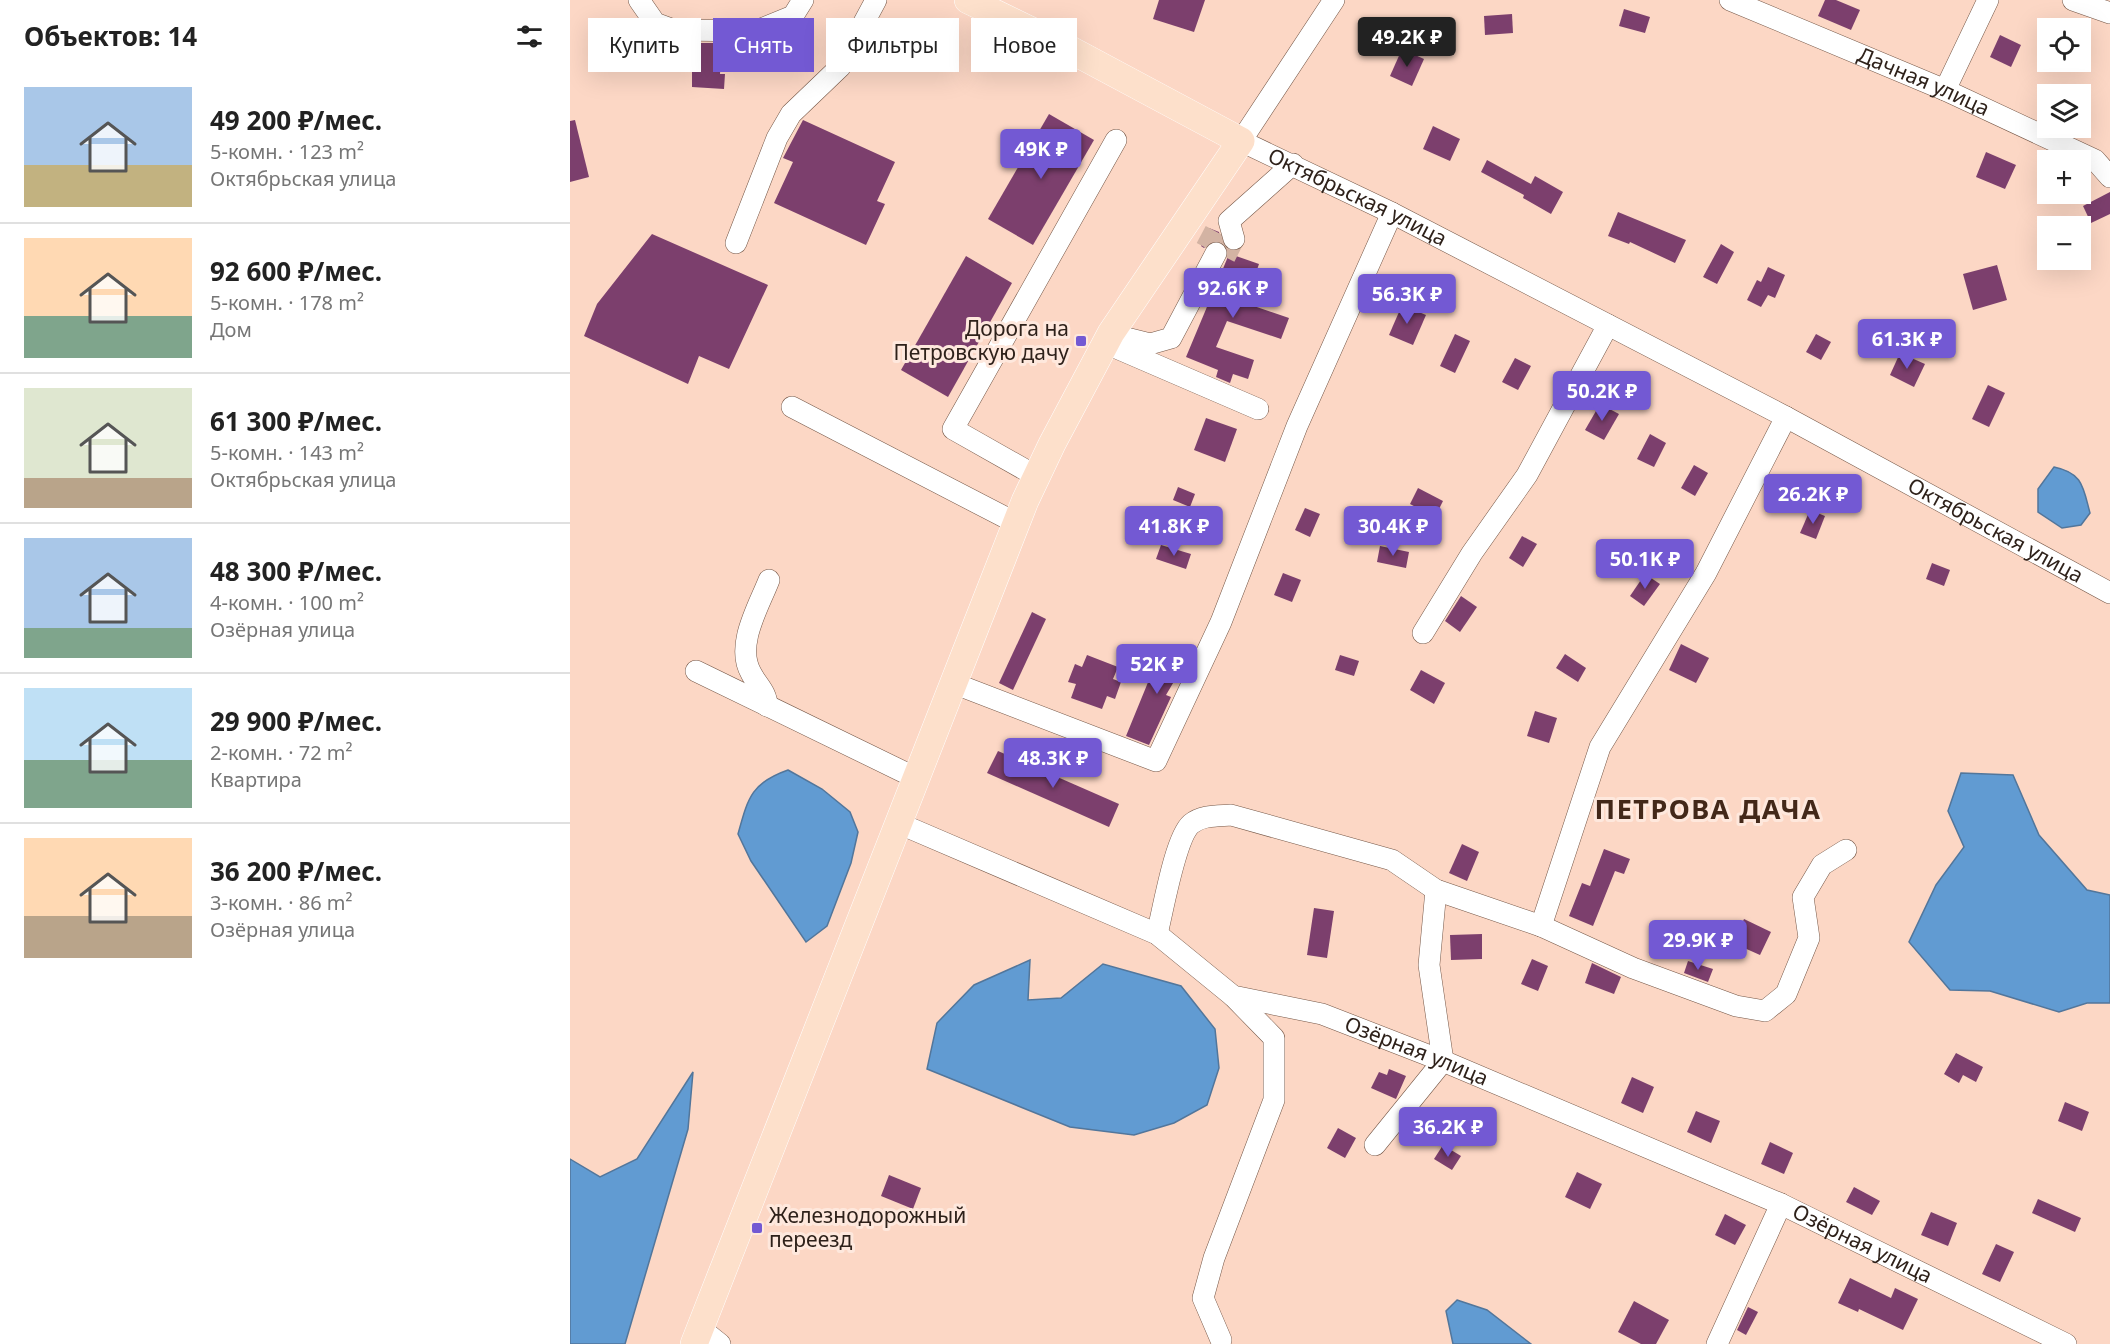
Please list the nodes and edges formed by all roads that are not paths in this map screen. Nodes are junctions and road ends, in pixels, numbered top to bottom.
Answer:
1 (639, 0) edge
2 (803, 0) edge
3 (876, 0) edge
4 (968, 0) edge
5 (1334, 0) edge
6 (1730, 0) edge
7 (1988, 0) edge
8 (2073, 0) edge
9 (2110, 13) edge
10 (1945, 90) junction
11 (1116, 140) dead end
12 (1241, 141) junction
13 (1293, 164) junction
14 (2110, 177) edge
15 (1392, 213) junction
16 (736, 243) dead end
17 (1608, 325) junction
18 (1108, 338) junction
19 (792, 407) dead end
20 (1258, 409) dead end
21 (1786, 417) junction
22 (1036, 477) junction
23 (1016, 523) junction
24 (769, 580) dead end
25 (2110, 593) edge
26 (1423, 633) dead end
27 (696, 671) dead end
28 (953, 683) junction
29 (767, 706) junction
30 (916, 778) junction
31 (898, 823) junction
32 (1846, 850) dead end
33 (1436, 890) junction
34 (1541, 926) junction
35 (1157, 934) junction
36 (1233, 996) junction
37 (1443, 1061) junction
38 (1375, 1145) dead end
39 (1780, 1204) junction
40 (705, 1339) edge
41 (1221, 1340) dead end
42 (1717, 1344) edge
43 (2066, 1344) edge

1 - 2 street
3 - 16 street
4 - 12 main road
5 - 12 street
6 - 10 street, Дачная улица
7 - 10 street
8 - 9 street
10 - 14 street, Дачная улица
11 - 22 street
12 - 13 street, Октябрьская улица
12 - 18 main road
13 - 15 street, Октябрьская улица
13 - 18 street
15 - 17 street, Октябрьская улица
15 - 28 street
17 - 21 street, Октябрьская улица
17 - 26 street
18 - 20 street
18 - 22 main road
19 - 23 street
21 - 25 street, Октябрьская улица
21 - 34 street
22 - 23 main road
23 - 28 main road
24 - 29 street
27 - 29 street
28 - 30 main road
29 - 30 street
30 - 31 main road
31 - 35 street, Озёрная улица
31 - 40 main road
32 - 34 street
33 - 34 street
33 - 35 street
33 - 37 street
35 - 36 street, Озёрная улица
36 - 37 street, Озёрная улица
36 - 41 street
37 - 38 street
37 - 39 street, Озёрная улица
39 - 42 street
39 - 43 street, Озёрная улица

